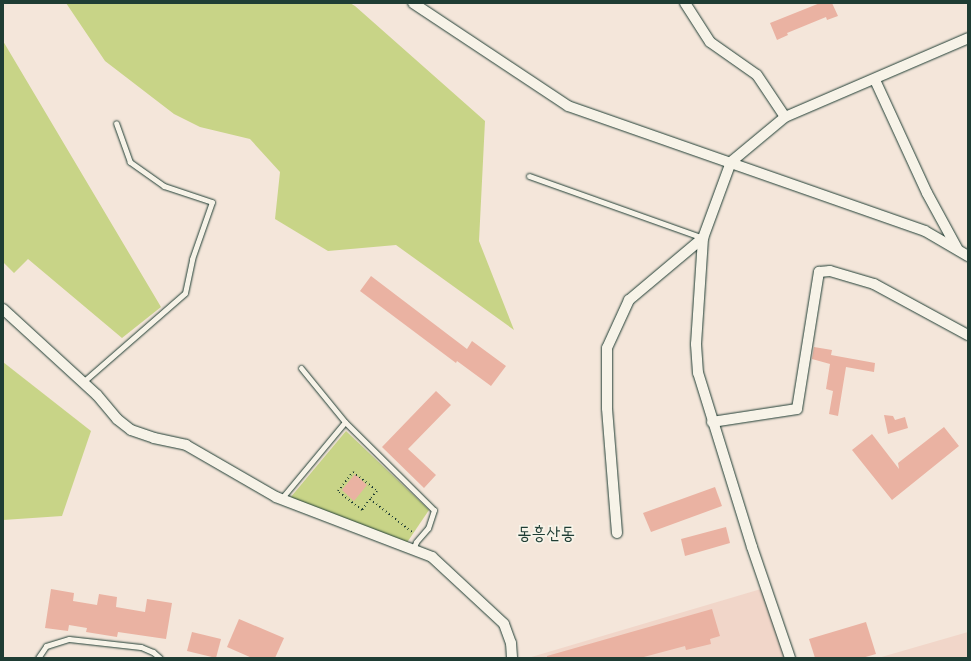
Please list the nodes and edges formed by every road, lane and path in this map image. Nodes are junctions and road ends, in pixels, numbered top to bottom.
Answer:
1 (685, 3) edge
2 (415, 4) edge
3 (968, 38) edge
4 (875, 80) junction
5 (785, 117) junction
6 (116, 123) dead end
7 (731, 162) junction
8 (530, 176) dead end
9 (703, 238) junction
10 (957, 248) junction
11 (968, 256) edge
12 (3, 309) edge
13 (968, 335) edge
14 (301, 368) dead end
15 (84, 382) junction
16 (346, 422) junction
17 (712, 422) junction
18 (281, 499) junction
19 (370, 499) junction
20 (617, 533) dead end
21 (419, 538) junction
22 (413, 550) junction
23 (38, 658) edge
24 (160, 658) edge
25 (512, 658) edge
26 (790, 658) edge

1 - 5 street
2 - 7 street
3 - 4 street
4 - 5 street
4 - 10 street
5 - 7 street
6 - 15 lane
7 - 9 street
7 - 10 street
8 - 9 lane
9 - 17 street
9 - 20 street
10 - 11 street
12 - 15 street
13 - 17 street
14 - 16 lane
15 - 18 street
16 - 18 lane
16 - 21 lane
17 - 26 street
18 - 22 street
19 - 19 path
19 - 21 path
21 - 22 lane
22 - 25 street
23 - 24 lane

